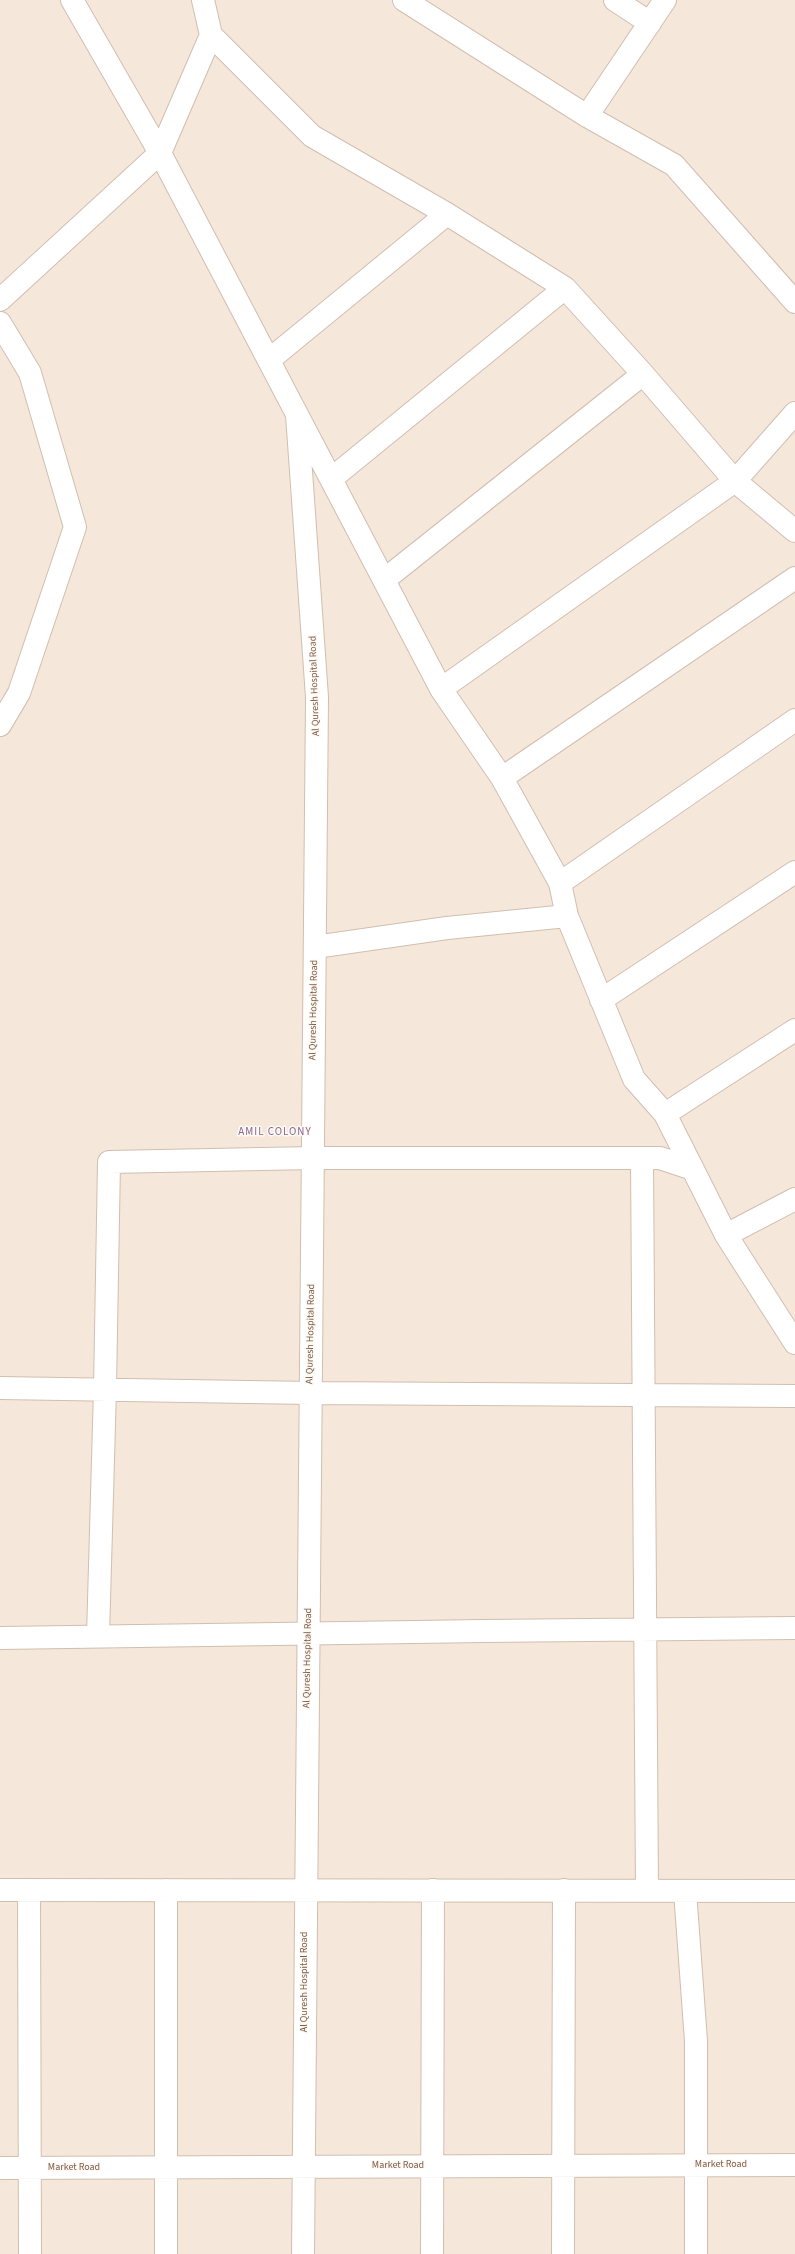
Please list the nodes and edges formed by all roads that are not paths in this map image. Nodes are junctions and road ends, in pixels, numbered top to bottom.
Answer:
1 (72, 0) edge
2 (203, 0) edge
3 (404, 0) edge
4 (615, 0) edge
5 (665, 0) edge
6 (650, 23) junction
7 (211, 35) junction
8 (587, 116) junction
9 (160, 153) junction
10 (447, 214) junction
11 (565, 288) junction
12 (0, 300) edge
13 (795, 302) edge
14 (0, 323) edge
15 (269, 360) junction
16 (643, 374) junction
17 (795, 413) edge
18 (297, 415) junction
19 (331, 479) junction
20 (735, 481) junction
21 (795, 531) edge
22 (795, 578) edge
23 (384, 580) junction
24 (441, 689) junction
25 (795, 720) edge
26 (0, 725) edge
27 (502, 778) junction
28 (795, 872) edge
29 (560, 883) junction
30 (567, 916) junction
31 (315, 947) junction
32 (601, 1000) junction
33 (795, 1030) edge
34 (664, 1114) junction
35 (313, 1158) junction
36 (642, 1159) junction
37 (693, 1169) junction
38 (795, 1199) edge
39 (726, 1235) junction
40 (795, 1343) edge
41 (0, 1388) edge
42 (105, 1390) junction
43 (311, 1393) junction
44 (795, 1396) edge
45 (644, 1397) junction
46 (795, 1628) edge
47 (645, 1629) junction
48 (309, 1633) junction
49 (98, 1636) junction
50 (0, 1638) edge
51 (0, 1890) edge
52 (29, 1890) junction
53 (166, 1890) junction
54 (306, 1890) junction
55 (433, 1890) junction
56 (564, 1890) junction
57 (646, 1890) junction
58 (685, 1891) junction
59 (795, 1891) edge
60 (697, 2165) junction
61 (795, 2165) edge
62 (432, 2166) junction
63 (563, 2166) junction
64 (166, 2167) junction
65 (304, 2167) junction
66 (0, 2168) edge
67 (30, 2168) junction
68 (30, 2254) edge
69 (166, 2254) edge
70 (303, 2254) edge
71 (432, 2254) edge
72 (563, 2254) edge
73 (696, 2254) edge

1 - 9 street
2 - 7 street
3 - 8 street
4 - 6 street
5 - 6 street
6 - 8 street
7 - 9 street
7 - 10 street
8 - 13 street
9 - 12 street
9 - 15 street
10 - 11 street
10 - 15 street
11 - 16 street
11 - 19 street
14 - 26 street
15 - 18 street
16 - 20 street
16 - 23 street
17 - 20 street
18 - 19 street
18 - 31 street, Al Quresh Hospital Road
19 - 23 street
20 - 21 street
20 - 24 street
22 - 27 street
23 - 24 street
24 - 27 street
25 - 29 street
27 - 29 street
28 - 32 street
29 - 30 street
30 - 31 street
30 - 32 street
31 - 35 street, Al Quresh Hospital Road
32 - 34 street
33 - 34 street
34 - 37 street
35 - 36 street
35 - 42 street
35 - 43 street, Al Quresh Hospital Road
36 - 37 street
36 - 45 street
37 - 39 street
38 - 39 street
39 - 40 street
41 - 42 street
42 - 43 street
42 - 49 street
43 - 45 street
43 - 48 street, Al Quresh Hospital Road
44 - 45 street
45 - 47 street
46 - 47 street
47 - 48 street
47 - 57 street
48 - 49 street
48 - 54 street, Al Quresh Hospital Road
49 - 50 street
51 - 52 street
52 - 53 street
52 - 67 street
53 - 54 street
53 - 64 street
54 - 55 street
54 - 65 street, Al Quresh Hospital Road
55 - 56 street
55 - 62 street
56 - 57 street
56 - 63 street
57 - 58 street
58 - 59 street
58 - 60 street
60 - 61 street, Market Road
60 - 63 street, Market Road
60 - 73 street
62 - 63 street, Market Road
62 - 65 street, Market Road
62 - 71 street
63 - 72 street
64 - 65 street, Market Road
64 - 67 street, Market Road
64 - 69 street
65 - 70 street, Al Quresh Hospital Road
66 - 67 street, Market Road
67 - 68 street

